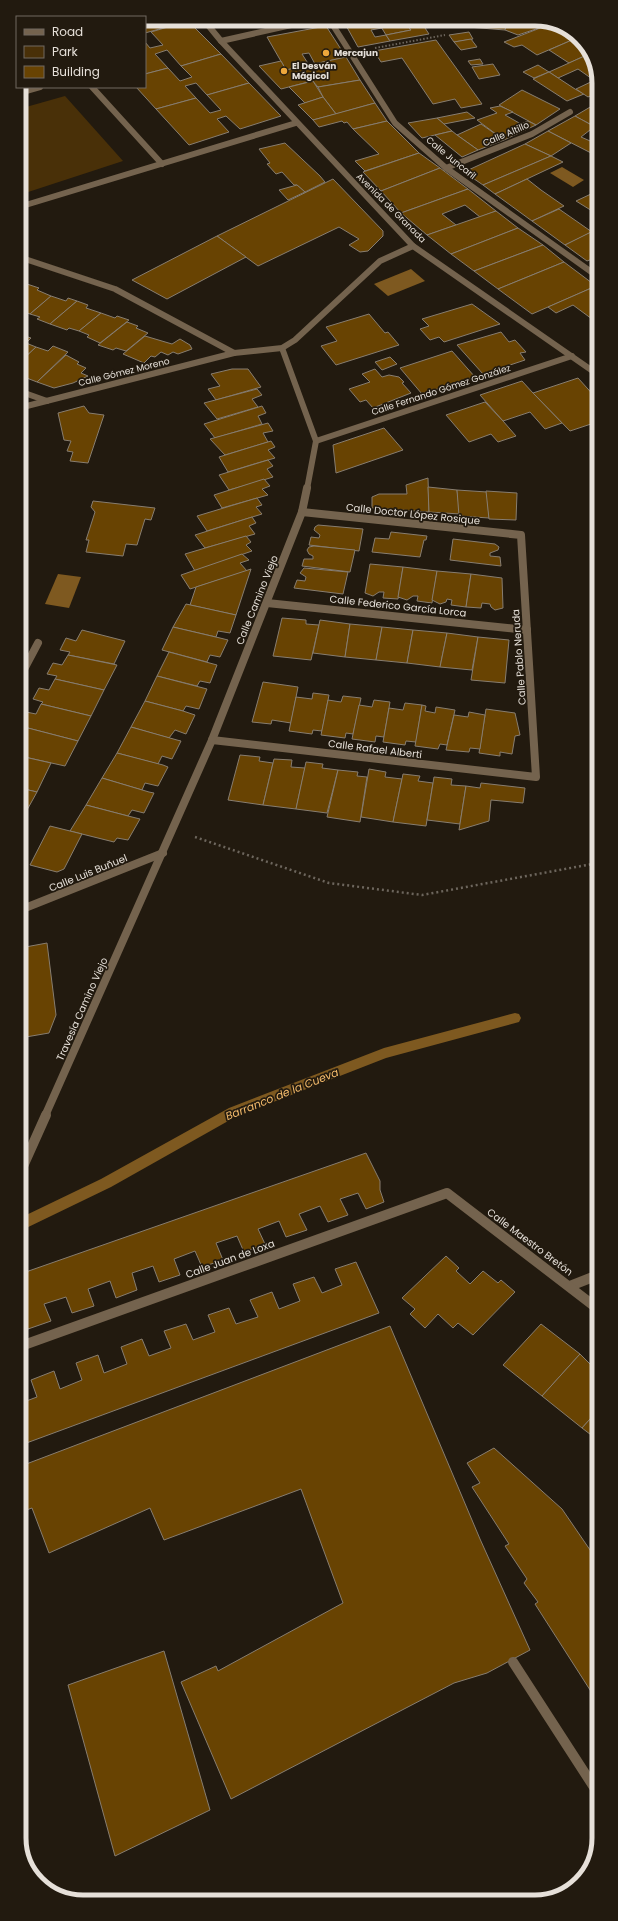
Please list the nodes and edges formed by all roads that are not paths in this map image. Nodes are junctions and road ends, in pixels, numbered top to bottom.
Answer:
1 (209, 26) edge
2 (287, 26) edge
3 (333, 26) edge
4 (221, 41) junction
5 (36, 88) edge
6 (93, 88) edge
7 (26, 91) edge
8 (570, 112) dead end
9 (296, 123) junction
10 (162, 164) junction
11 (446, 168) junction
12 (26, 205) edge
13 (413, 246) junction
14 (26, 258) edge
15 (592, 268) edge
16 (589, 270) junction
17 (592, 272) edge
18 (282, 348) junction
19 (234, 353) junction
20 (572, 356) junction
21 (592, 370) edge
22 (26, 393) edge
23 (47, 401) junction
24 (26, 406) edge
25 (316, 442) junction
26 (302, 512) junction
27 (521, 535) joint
28 (267, 603) junction
29 (527, 630) junction
30 (38, 643) dead end
31 (26, 666) edge
32 (212, 740) junction
33 (536, 777) joint
34 (163, 853) junction
35 (26, 908) edge
36 (26, 1161) edge
37 (447, 1193) joint
38 (592, 1277) edge
39 (570, 1286) junction
40 (592, 1304) edge
41 (26, 1344) edge
42 (513, 1662) dead end
43 (592, 1784) edge

1 - 4 street, Avenida de Granada
2 - 4 street
3 - 11 street, Calle Juncaril
4 - 9 street, Avenida de Granada
5 - 7 street
6 - 10 street
8 - 11 street, Calle Altillo
9 - 10 street
9 - 13 street, Avenida de Granada
10 - 12 street
11 - 16 street, Calle Juncaril
13 - 18 street
13 - 20 street, Avenida de Granada
14 - 19 street
15 - 16 street
16 - 17 street, Calle Juncaril
18 - 19 street, Calle Gómez Moreno
18 - 25 street
19 - 23 street, Calle Gómez Moreno
20 - 21 street, Avenida de Granada
20 - 25 street, Calle Fernando Gómez González
22 - 23 street
23 - 24 street, Calle Gómez Moreno
25 - 26 street, Calle Camino Viejo
26 - 27 street, Calle Doctor López Rosique
26 - 28 street, Calle Camino Viejo
27 - 29 street, Calle Pablo Neruda
28 - 29 street, Calle Federico García Lorca
28 - 32 street, Calle Camino Viejo
29 - 33 street, Calle Pablo Neruda
30 - 31 street
32 - 33 street, Calle Rafael Alberti
32 - 34 street, Calle Camino Viejo
34 - 35 street, Calle Luis Buñuel
34 - 36 street, Travesía Camino Viejo
37 - 39 street, Calle Maestro Bretón
37 - 41 street, Calle Juan de Loxa
38 - 39 street
39 - 40 street, Calle Maestro Bretón
42 - 43 street

